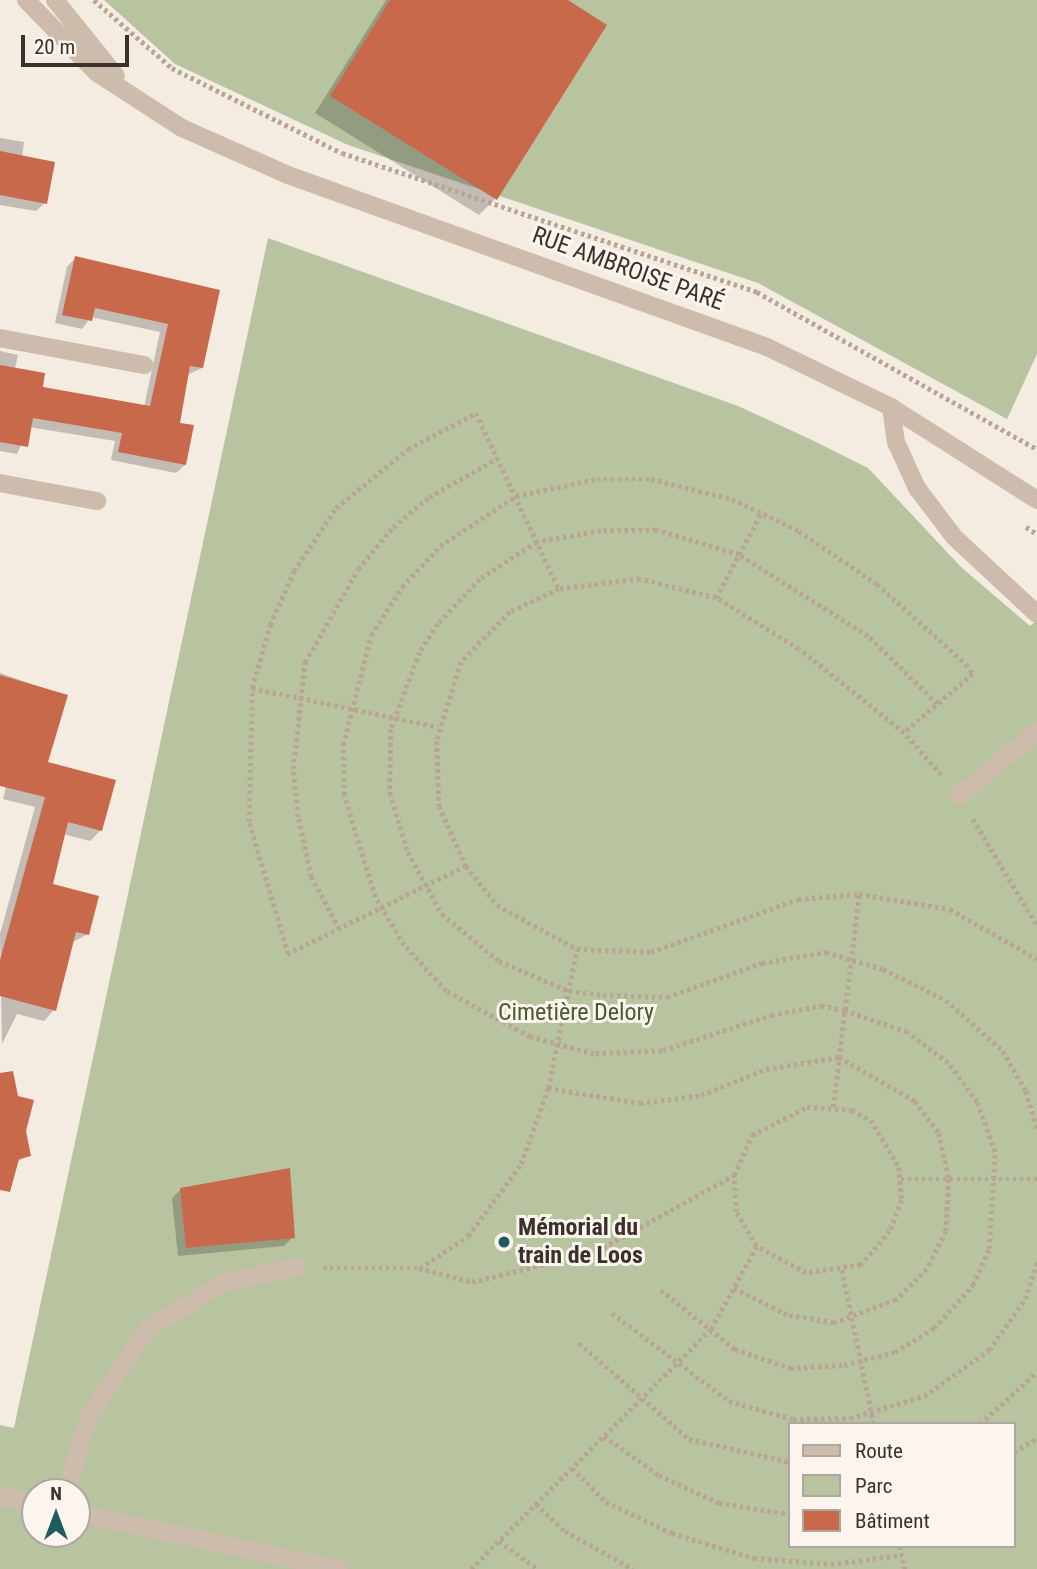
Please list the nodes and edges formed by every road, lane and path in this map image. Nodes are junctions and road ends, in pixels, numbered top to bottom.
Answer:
1 (26, 0) edge
2 (55, 0) edge
3 (94, 0) edge
4 (182, 128) junction
5 (0, 338) edge
6 (144, 365) dead end
7 (891, 407) junction
8 (1037, 449) edge
9 (498, 458) junction
10 (0, 483) edge
11 (516, 496) junction
12 (1037, 500) edge
13 (97, 501) dead end
14 (761, 513) junction
15 (537, 542) junction
16 (739, 555) junction
17 (559, 589) junction
18 (716, 598) junction
19 (1037, 614) edge
20 (252, 688) junction
21 (301, 698) junction
22 (937, 704) junction
23 (350, 709) junction
24 (395, 718) junction
25 (438, 727) junction
26 (1037, 731) edge
27 (904, 733) junction
28 (959, 796) junction
29 (466, 866) junction
30 (427, 886) junction
31 (859, 894) junction
32 (382, 909) junction
33 (1037, 925) edge
34 (339, 929) junction
35 (577, 949) junction
36 (1037, 958) edge
37 (851, 962) junction
38 (569, 990) junction
39 (845, 1011) junction
40 (557, 1045) junction
41 (839, 1057) junction
42 (548, 1088) junction
43 (833, 1107) junction
44 (1037, 1129) edge
45 (734, 1175) junction
46 (901, 1178) junction
47 (997, 1178) junction
48 (1037, 1178) edge
49 (949, 1179) junction
50 (756, 1246) junction
51 (1037, 1261) edge
52 (297, 1267) joint
53 (419, 1268) junction
54 (842, 1270) junction
55 (733, 1288) junction
56 (661, 1290) dead end
57 (612, 1313) dead end
58 (852, 1319) junction
59 (711, 1329) junction
60 (579, 1343) dead end
61 (862, 1362) junction
62 (675, 1365) junction
63 (1037, 1372) edge
64 (638, 1402) junction
65 (872, 1414) junction
66 (874, 1422) edge
67 (982, 1422) edge
68 (604, 1436) junction
69 (1037, 1438) edge
70 (1016, 1451) edge
71 (788, 1462) edge
72 (572, 1468) junction
73 (70, 1478) edge
74 (0, 1496) edge
75 (21, 1501) edge
76 (536, 1504) junction
77 (788, 1514) edge
78 (91, 1516) edge
79 (499, 1541) junction
80 (900, 1548) edge
81 (902, 1555) junction
82 (339, 1569) edge
83 (471, 1569) edge
84 (538, 1569) edge
85 (633, 1569) edge
86 (905, 1569) edge

1 - 4 street, RUE AMBROISE PARÉ
2 - 4 street, RUE AMBROISE PARÉ
3 - 8 path
4 - 7 street, RUE AMBROISE PARÉ
5 - 6 street
7 - 12 street, RUE AMBROISE PARÉ
7 - 19 street
9 - 11 path
9 - 20 path
9 - 21 path
10 - 13 street
11 - 14 path
11 - 15 path
11 - 23 path
14 - 16 path
14 - 22 path
15 - 16 path
15 - 17 path
15 - 24 path
16 - 18 path
16 - 22 path
17 - 18 path
17 - 25 path
18 - 27 path
20 - 21 path
20 - 34 path
21 - 23 path
21 - 34 path
22 - 27 path
23 - 24 path
23 - 32 path
24 - 25 path
24 - 30 path
25 - 29 path
26 - 28 street
27 - 28 path
28 - 33 path
29 - 30 path
29 - 35 path
30 - 32 path
30 - 38 path
31 - 35 path
31 - 36 path
31 - 37 path
32 - 34 path
32 - 40 path
35 - 38 path
37 - 38 path
37 - 39 path
37 - 44 path
38 - 40 path
39 - 40 path
39 - 41 path
39 - 47 path
40 - 42 path
41 - 42 path
41 - 43 path
41 - 49 path
42 - 53 path
43 - 45 path
43 - 46 path
45 - 50 path
45 - 53 path
46 - 49 path
46 - 54 path
47 - 48 path
47 - 49 path
47 - 61 path
49 - 58 path
50 - 54 path
50 - 55 path
51 - 65 path
52 - 53 path
52 - 73 street
54 - 58 path
55 - 58 path
55 - 59 path
56 - 59 path
57 - 62 path
58 - 61 path
59 - 61 path
59 - 62 path
60 - 64 path
61 - 65 path
62 - 64 path
62 - 65 path
63 - 67 path
64 - 68 path
64 - 71 path
65 - 66 path
68 - 72 path
68 - 77 path
69 - 70 path
72 - 76 path
72 - 81 path
74 - 75 street
76 - 79 path
76 - 85 path
78 - 82 street
79 - 83 path
79 - 84 path
80 - 81 path
81 - 86 path

